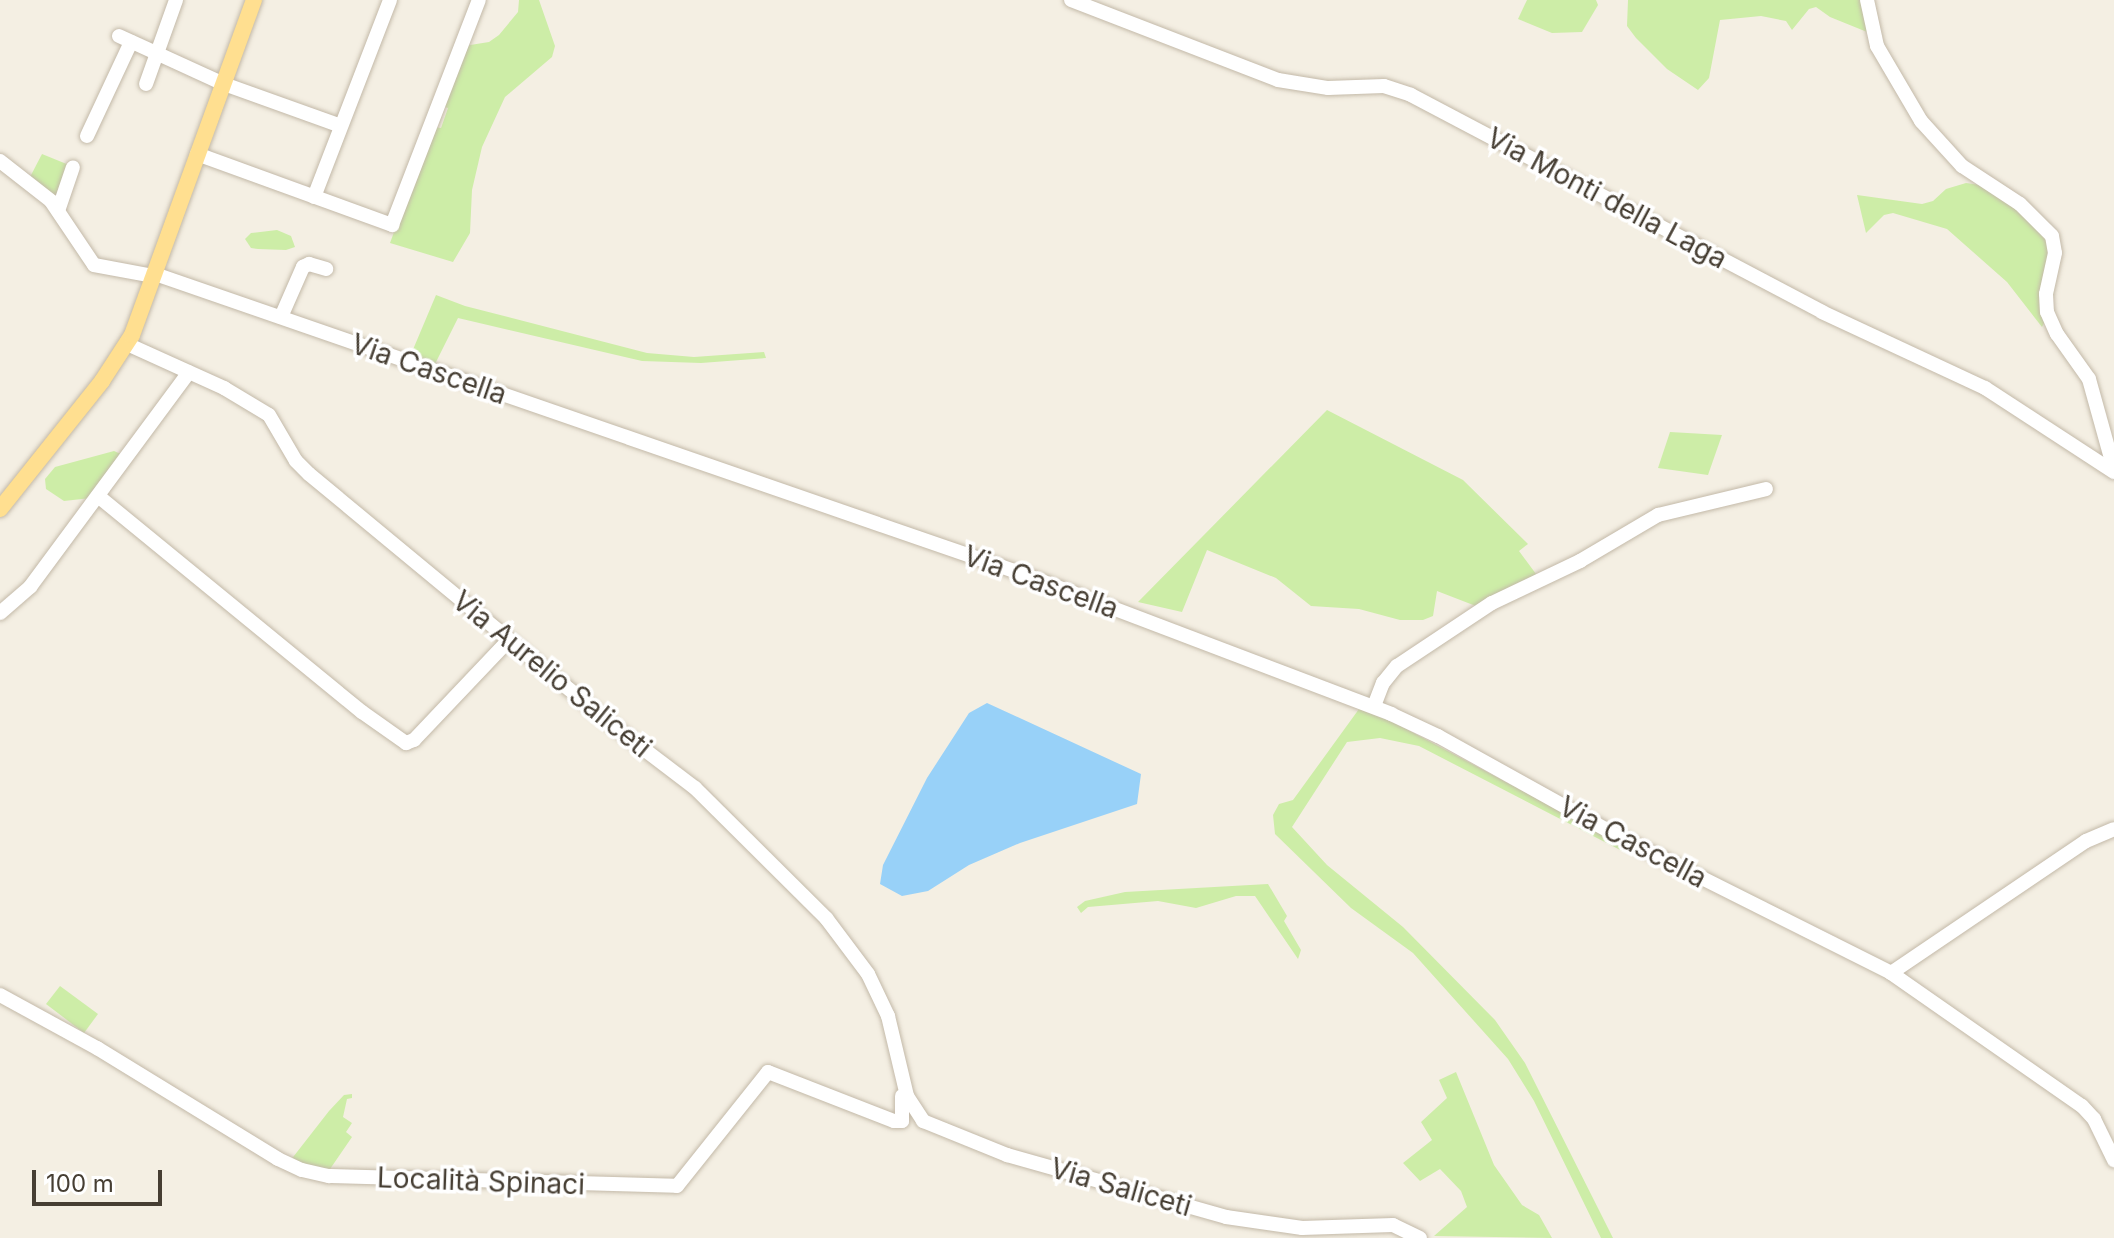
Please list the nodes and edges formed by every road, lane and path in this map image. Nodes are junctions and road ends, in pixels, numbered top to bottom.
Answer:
1 (176, 0) edge
2 (254, 0) edge
3 (390, 0) edge
4 (1071, 0) edge
5 (1867, 0) edge
6 (473, 2) edge
7 (157, 55) junction
8 (146, 84) dead end
9 (224, 84) junction
10 (341, 126) junction
11 (87, 136) dead end
12 (197, 154) junction
13 (0, 161) edge
14 (73, 167) dead end
15 (314, 197) junction
16 (58, 211) junction
17 (326, 269) dead end
18 (155, 275) junction
19 (281, 317) junction
20 (127, 344) junction
21 (189, 372) junction
22 (2114, 471) edge
23 (1766, 489) dead end
24 (98, 496) junction
25 (0, 509) edge
26 (0, 613) edge
27 (509, 640) junction
28 (1374, 706) junction
29 (2114, 829) edge
30 (1891, 973) junction
31 (0, 995) edge
32 (903, 1076) junction
33 (2114, 1160) edge
34 (1420, 1238) edge

1 - 7 street
2 - 9 main road
3 - 10 street
4 - 22 street, Via Monti della Laga
5 - 22 street
6 - 15 street
7 - 8 street
7 - 9 street
7 - 11 street
9 - 10 street
9 - 12 main road
10 - 15 street
12 - 15 street
12 - 18 main road
13 - 16 street, Via Cascella
14 - 16 street
16 - 18 street, Via Cascella
17 - 19 street
18 - 19 street, Via Cascella
18 - 20 main road
19 - 28 street, Via Cascella
20 - 21 street, Via Aurelio Saliceti
20 - 25 main road
21 - 24 street
21 - 27 street, Via Aurelio Saliceti
23 - 28 street
24 - 26 street
24 - 27 street
27 - 32 street, Via Aurelio Saliceti
28 - 30 street, Via Cascella
29 - 30 street
30 - 33 street, Via Cascella
31 - 32 street, Località Spinaci
32 - 34 street, Via Saliceti

